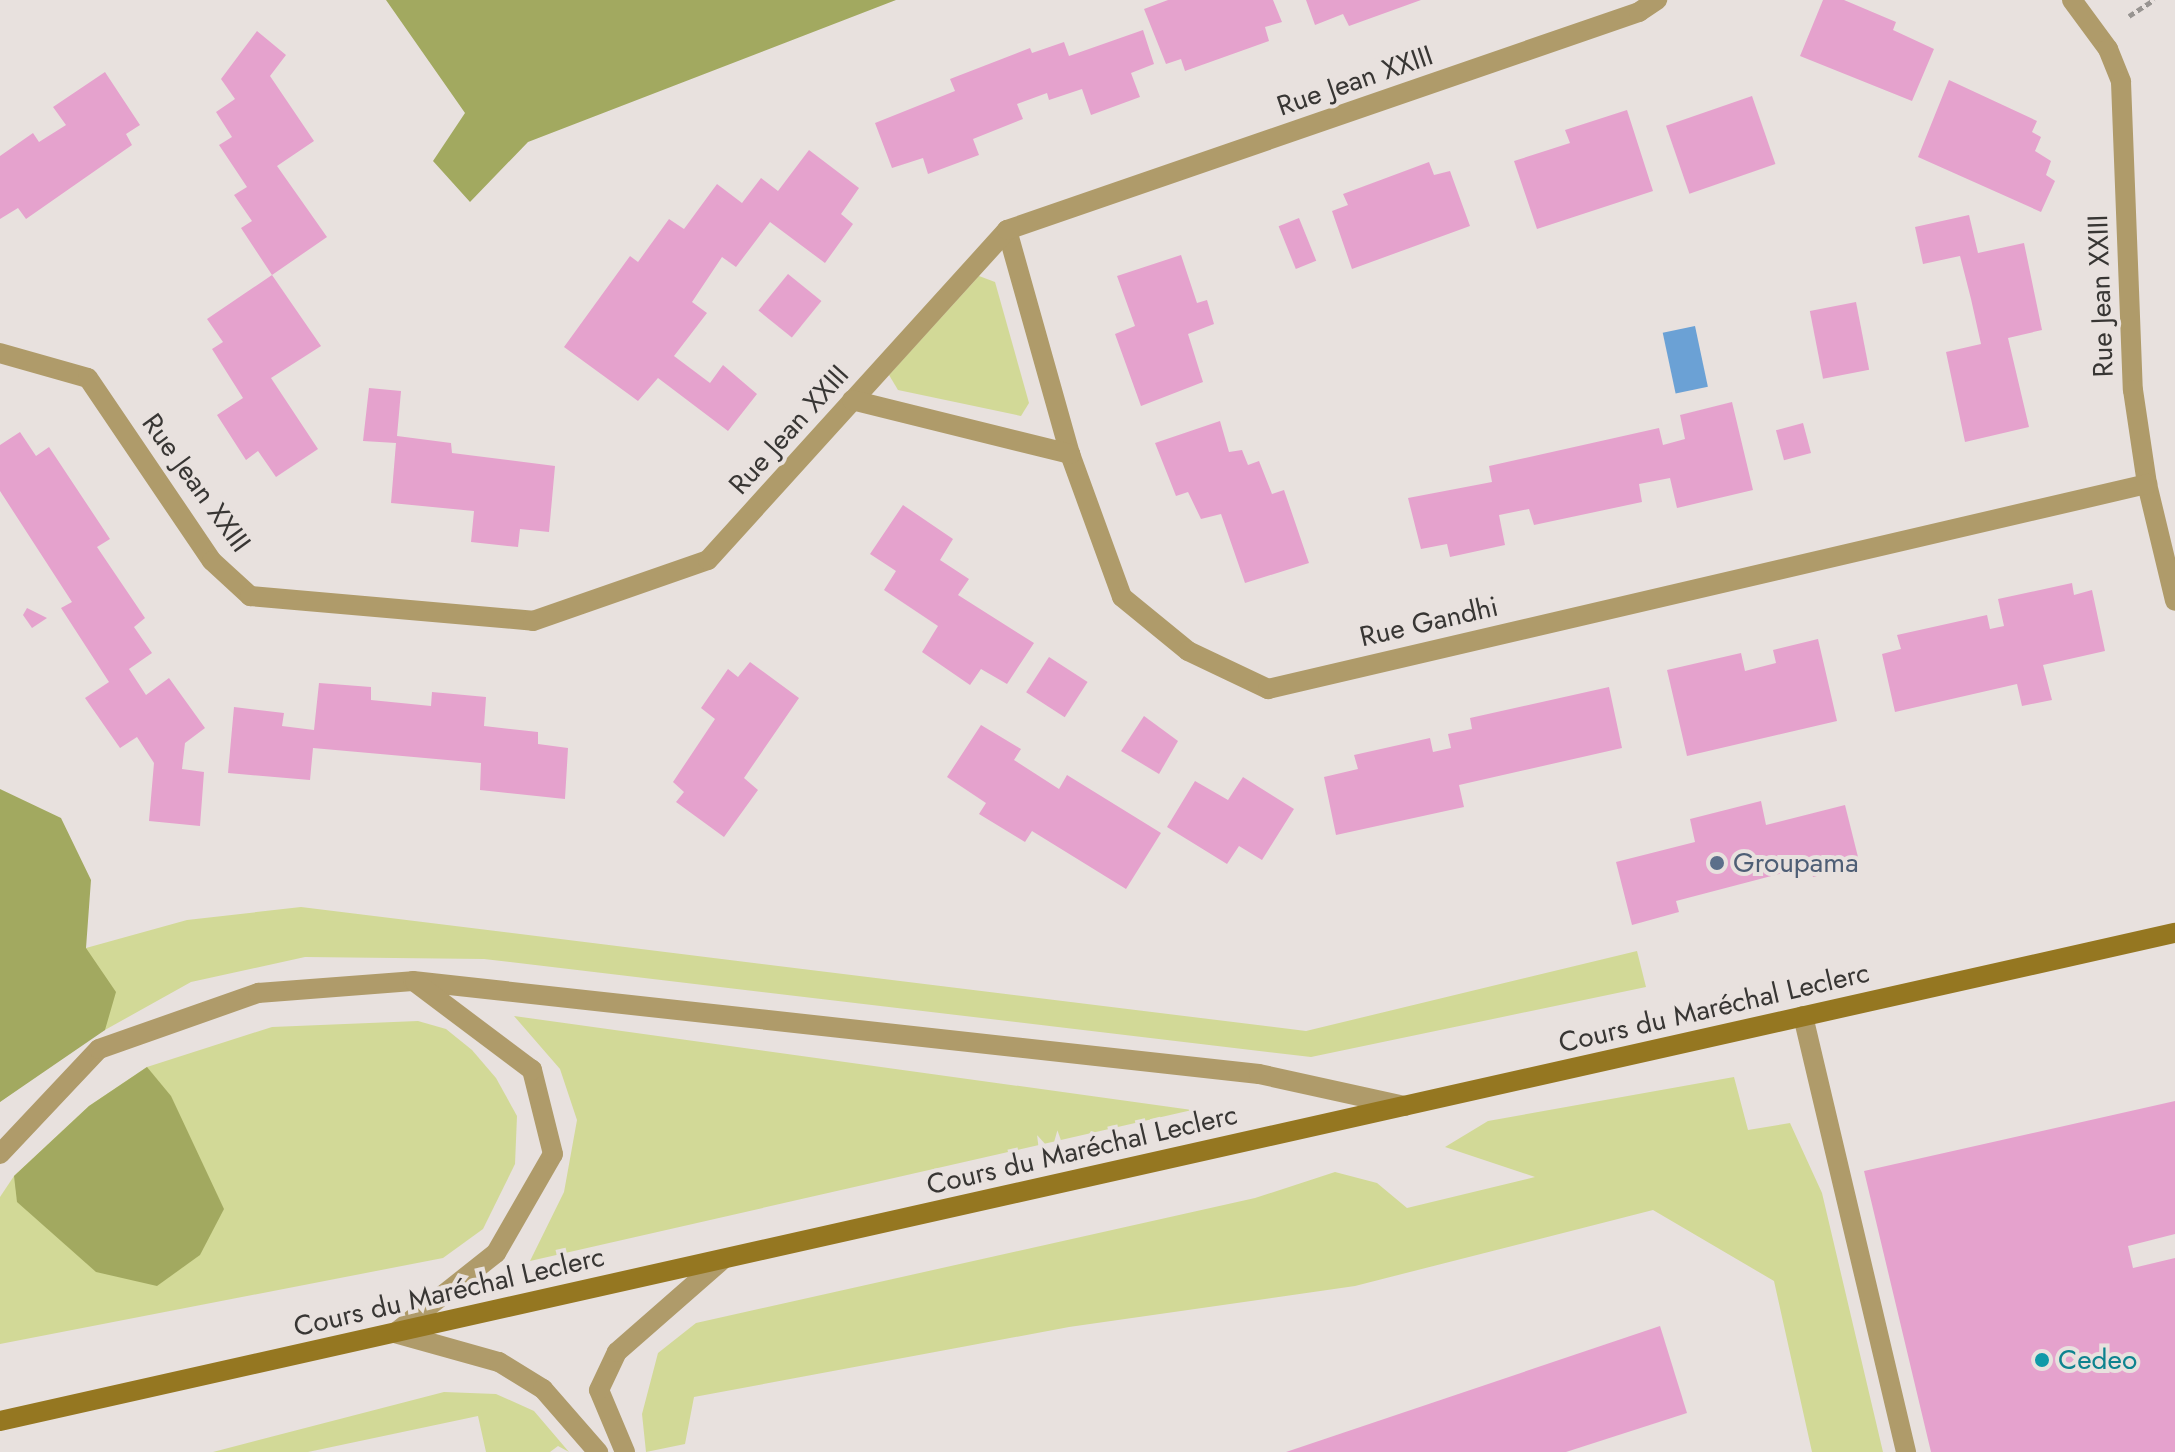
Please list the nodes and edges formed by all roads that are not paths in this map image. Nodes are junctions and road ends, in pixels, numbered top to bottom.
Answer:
1 (1657, 0) edge
2 (2072, 0) edge
3 (1007, 230) junction
4 (0, 353) edge
5 (852, 400) junction
6 (1070, 454) junction
7 (2147, 484) junction
8 (2175, 601) edge
9 (2175, 933) edge
10 (413, 981) junction
11 (1803, 1016) junction
12 (1405, 1106) junction
13 (0, 1154) edge
14 (722, 1260) junction
15 (395, 1333) junction
16 (0, 1421) edge
17 (598, 1452) edge
18 (625, 1452) edge
19 (1906, 1452) edge

1 - 3 street, Rue Jean XXIII
2 - 7 street, Rue Jean XXIII
3 - 5 street, Rue Jean XXIII
3 - 6 street, Rue Gandhi
4 - 5 street, Rue Jean XXIII
5 - 6 street
6 - 7 street, Rue Gandhi
7 - 8 street, Rue Jean XXIII
9 - 11 main road, Cours du Maréchal Leclerc
10 - 12 street
10 - 13 street
10 - 15 street
11 - 12 main road, Cours du Maréchal Leclerc
11 - 19 street
12 - 14 main road, Cours du Maréchal Leclerc
14 - 15 main road, Cours du Maréchal Leclerc
14 - 18 street
15 - 16 main road, Cours du Maréchal Leclerc
15 - 17 street

